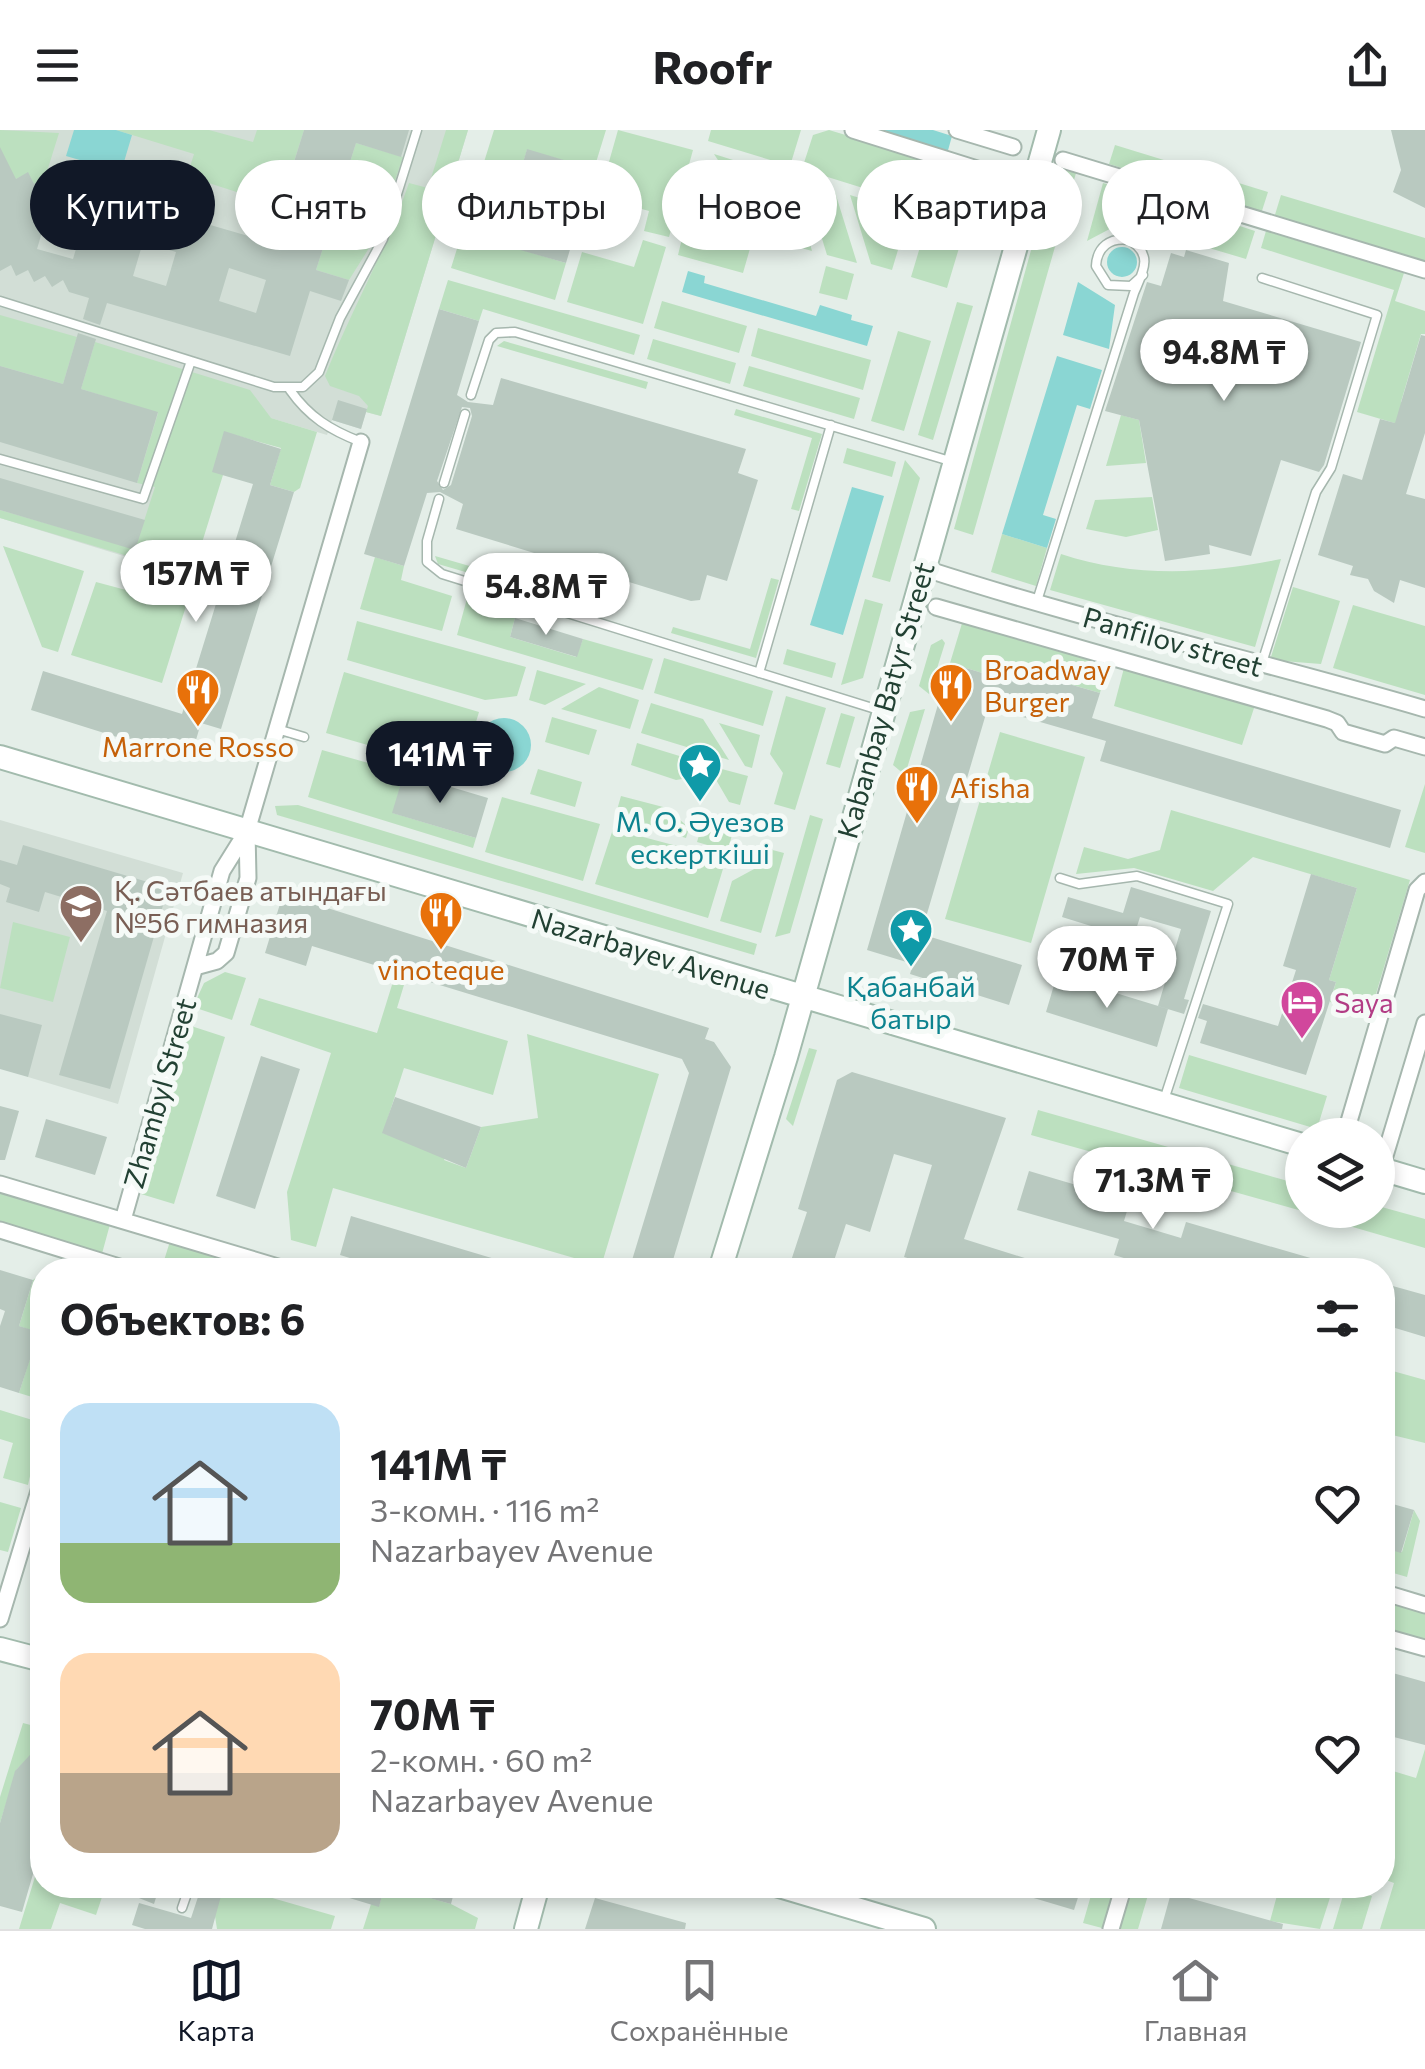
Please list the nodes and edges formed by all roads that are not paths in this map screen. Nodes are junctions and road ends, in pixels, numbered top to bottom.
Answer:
1 (417, 130) edge
2 (853, 130) edge
3 (957, 130) edge
4 (1049, 130) edge
5 (1013, 147) dead end
6 (949, 160) edge
7 (1082, 166) edge
8 (1425, 270) edge
9 (1143, 276) junction
10 (1262, 278) dead end
11 (1108, 285) junction
12 (0, 301) edge
13 (1126, 320) junction
14 (191, 360) junction
15 (290, 390) junction
16 (471, 395) dead end
17 (465, 414) dead end
18 (830, 425) junction
19 (361, 442) joint
20 (0, 459) edge
21 (954, 462) junction
22 (444, 482) dead end
23 (439, 499) dead end
24 (923, 568) junction
25 (1038, 601) junction
26 (936, 607) dead end
27 (1260, 667) junction
28 (759, 672) junction
29 (1425, 709) edge
30 (882, 711) junction
31 (277, 729) junction
32 (304, 736) dead end
33 (1425, 747) edge
34 (0, 758) edge
35 (247, 831) junction
36 (1060, 878) dead end
37 (1425, 882) edge
38 (195, 967) junction
39 (802, 999) junction
40 (1425, 1023) edge
41 (1162, 1104) junction
42 (1350, 1118) edge
43 (1395, 1118) edge
44 (1285, 1140) edge
45 (1395, 1173) edge
46 (1425, 1182) edge
47 (0, 1184) edge
48 (123, 1220) junction
49 (0, 1230) edge
50 (82, 1258) edge
51 (248, 1258) edge
52 (724, 1258) edge
53 (30, 1521) edge
54 (1395, 1596) edge
55 (1425, 1605) edge
56 (0, 1620) edge
57 (1395, 1640) edge
58 (1425, 1648) edge
59 (0, 1649) edge
60 (30, 1657) edge
61 (185, 1898) edge
62 (534, 1898) edge
63 (819, 1898) edge
64 (1120, 1898) edge
65 (182, 1908) dead end
66 (918, 1928) edge
67 (526, 1929) edge
68 (1111, 1929) edge

1 - 15 lane
2 - 6 street
3 - 5 street
4 - 21 street, Kabanbay Batyr Street
7 - 8 street
9 - 11 lane
9 - 11 lane
9 - 13 lane
10 - 27 lane
11 - 13 lane
12 - 14 lane
13 - 25 lane
14 - 15 lane
14 - 20 lane
15 - 19 lane
16 - 18 lane
17 - 22 lane
18 - 21 lane
18 - 28 lane
19 - 31 street, Zhambyl Street
21 - 24 street, Kabanbay Batyr Street
23 - 28 lane
24 - 25 street, Panfilov street
24 - 30 street, Kabanbay Batyr Street
25 - 27 street, Panfilov street
26 - 33 street, Panfilov street
27 - 29 street, Panfilov street
28 - 30 lane
30 - 39 street, Kabanbay Batyr Street
31 - 32 lane
31 - 35 street, Zhambyl Street
34 - 35 street, Nazarbayev Avenue
35 - 38 street, Zhambyl Street
35 - 38 street, Zhambyl Street
35 - 39 street, Nazarbayev Avenue
36 - 41 lane
37 - 42 street
38 - 48 street, Zhambyl Street
39 - 41 street, Nazarbayev Avenue
39 - 52 street, Kabanbay Batyr Street
40 - 43 street
41 - 44 street, Nazarbayev Avenue
45 - 46 street
47 - 48 street
48 - 51 street
49 - 50 street
53 - 56 street
54 - 55 street
57 - 58 street
59 - 60 street
61 - 65 lane
62 - 67 street
63 - 66 street
64 - 68 street

